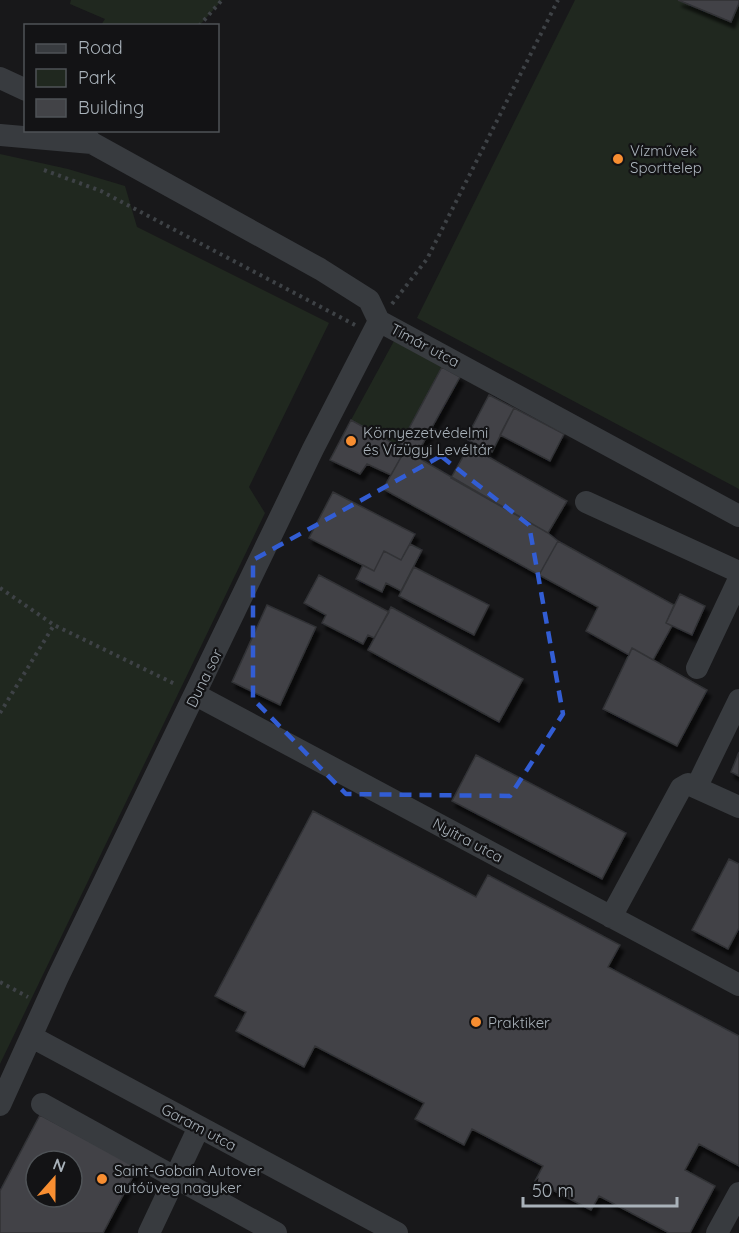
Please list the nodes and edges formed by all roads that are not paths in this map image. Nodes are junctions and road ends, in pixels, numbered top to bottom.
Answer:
1 (0, 78) edge
2 (24, 89) edge
3 (0, 135) edge
4 (86, 137) edge
5 (375, 327) junction
6 (586, 502) dead end
7 (739, 516) edge
8 (739, 573) edge
9 (739, 579) edge
10 (698, 668) dead end
11 (196, 694) junction
12 (739, 700) edge
13 (697, 786) junction
14 (739, 807) edge
15 (611, 917) junction
16 (739, 985) edge
17 (32, 1037) junction
18 (42, 1104) dead end
19 (0, 1105) edge
20 (199, 1127) junction
21 (175, 1178) junction
22 (739, 1193) edge
23 (154, 1231) edge
24 (276, 1233) edge
25 (398, 1233) edge
26 (717, 1233) edge

1 - 2 street
3 - 4 street
4 - 5 street, Tímár utca
5 - 7 street, Tímár utca
5 - 11 street, Duna sor
6 - 8 street
9 - 10 street
11 - 15 street, Nyitra utca
11 - 17 street, Duna sor
12 - 13 street
13 - 14 street
13 - 15 street
15 - 16 street, Nyitra utca
17 - 19 street, Duna sor
17 - 20 street, Garam utca
18 - 21 street
20 - 21 street
20 - 25 street, Garam utca
21 - 23 street
21 - 24 street
22 - 26 street

